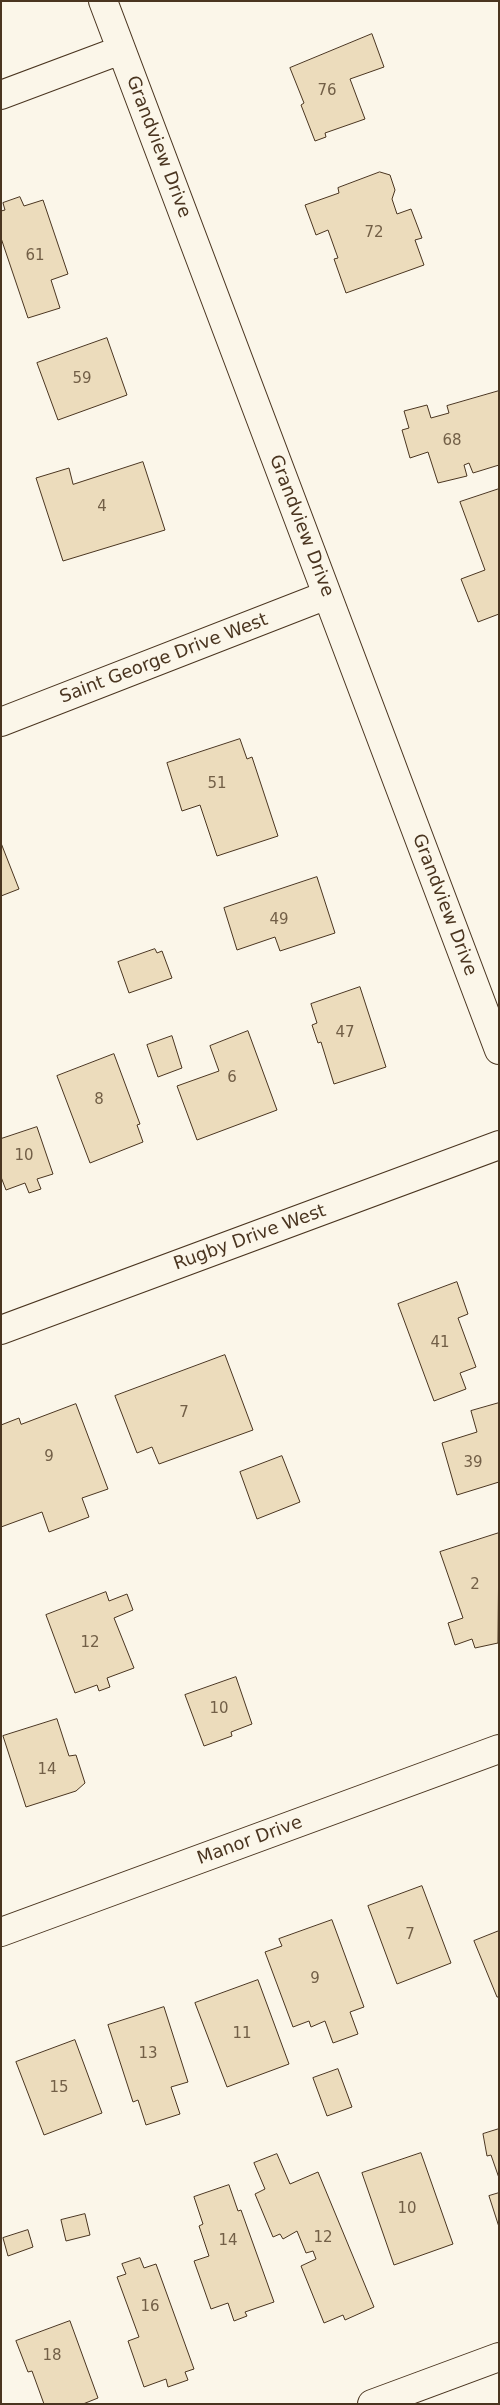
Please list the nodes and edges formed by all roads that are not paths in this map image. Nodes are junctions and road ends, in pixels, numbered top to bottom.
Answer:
1 (103, 1) edge
2 (121, 50) junction
3 (1, 95) edge
4 (327, 595) junction
5 (1, 722) edge
6 (499, 1050) edge
7 (499, 1145) edge
8 (1, 1330) edge
9 (499, 1749) edge
10 (1, 1932) edge
11 (499, 2357) edge
12 (372, 2404) edge

1 - 2 street, Grandview Drive
2 - 3 street
2 - 4 street, Grandview Drive
4 - 5 street, Saint George Drive West
4 - 6 street, Grandview Drive
7 - 8 street, Rugby Drive West
9 - 10 street, Manor Drive
11 - 12 street

